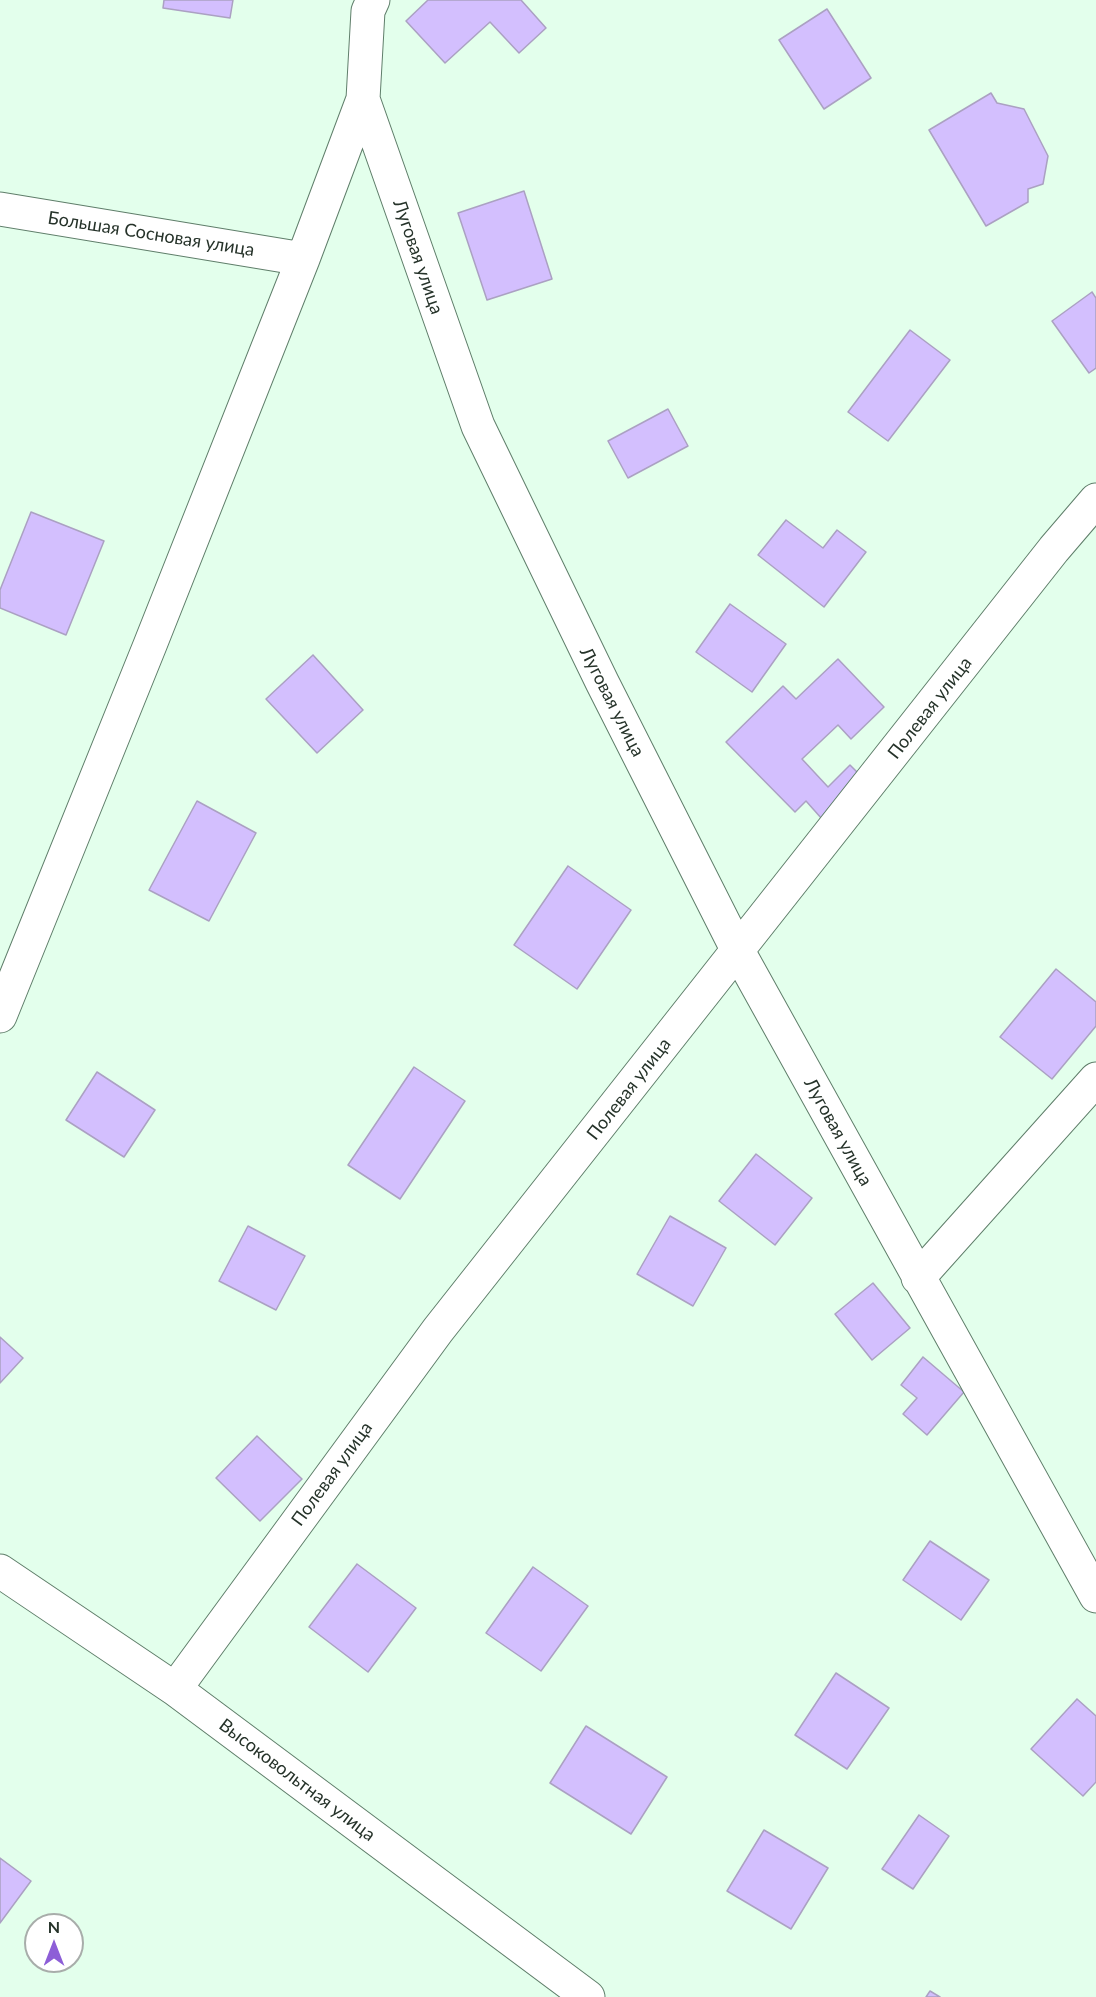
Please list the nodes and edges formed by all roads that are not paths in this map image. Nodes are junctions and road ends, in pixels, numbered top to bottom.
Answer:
1 (373, 0) edge
2 (363, 99) junction
3 (0, 209) edge
4 (303, 259) junction
5 (1096, 500) edge
6 (738, 951) junction
7 (0, 1016) edge
8 (1096, 1079) edge
9 (918, 1278) junction
10 (0, 1571) edge
11 (1096, 1596) edge
12 (175, 1689) junction
13 (588, 1997) edge

1 - 2 street
2 - 4 street
2 - 6 street, Луговая улица
3 - 4 street, Большая Сосновая улица
4 - 7 street
5 - 6 street, Полевая улица
6 - 9 street, Луговая улица
6 - 12 street, Полевая улица
8 - 9 street
9 - 11 street, Луговая улица
10 - 12 street, Высоковольтная улица
12 - 13 street, Высоковольтная улица

